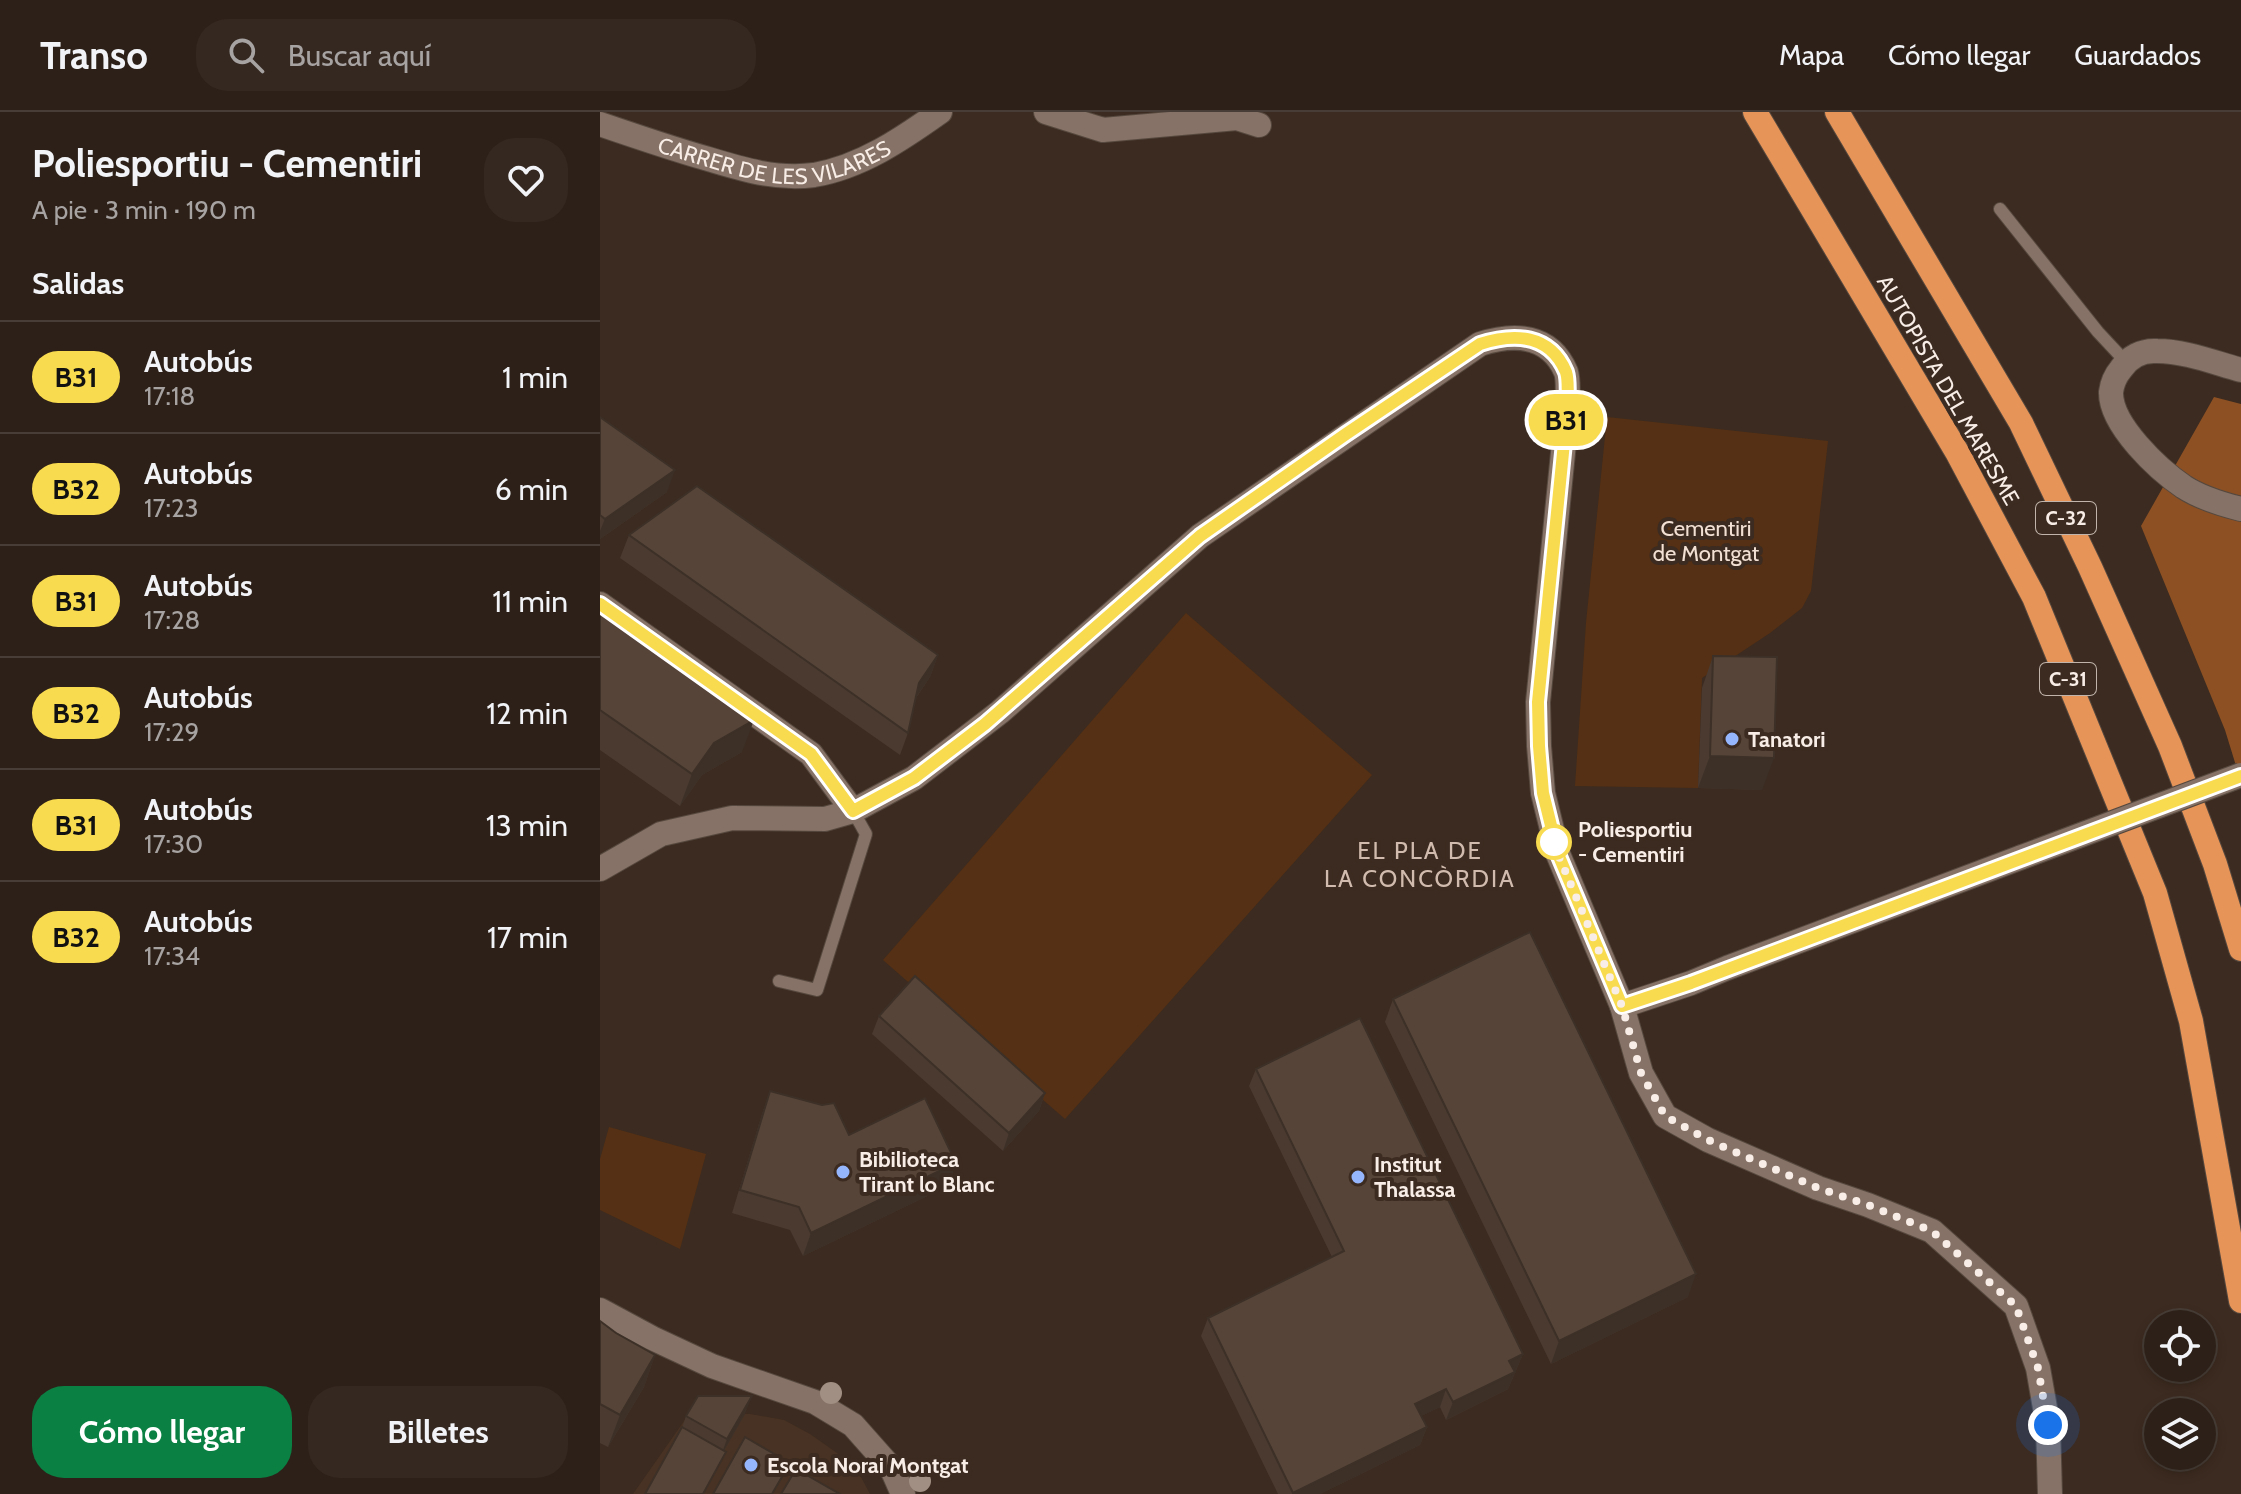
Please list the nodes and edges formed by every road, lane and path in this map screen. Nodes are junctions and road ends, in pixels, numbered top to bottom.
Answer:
1 (940, 112) edge
2 (1046, 112) edge
3 (1755, 112) edge
4 (1837, 112) edge
5 (600, 124) edge
6 (1259, 125) dead end
7 (2000, 209) dead end
8 (2126, 362) junction
9 (2241, 370) edge
10 (2241, 509) edge
11 (600, 604) edge
12 (2241, 775) edge
13 (853, 811) junction
14 (600, 869) edge
15 (2241, 949) edge
16 (779, 981) dead end
17 (1622, 1006) junction
18 (2241, 1301) edge
19 (600, 1310) edge
20 (903, 1494) edge
21 (2050, 1494) edge

1 - 5 street, CARRER DE LES VILARES
2 - 6 street
3 - 18 highway, AUTOPISTA DEL MARESME / C-31
4 - 15 highway, AUTOPISTA DEL MARESME / C-32
7 - 8 lane
8 - 9 street
8 - 10 street
11 - 13 street
12 - 17 street, bridge
13 - 14 street
13 - 16 lane
13 - 17 street
17 - 21 street
19 - 20 street

